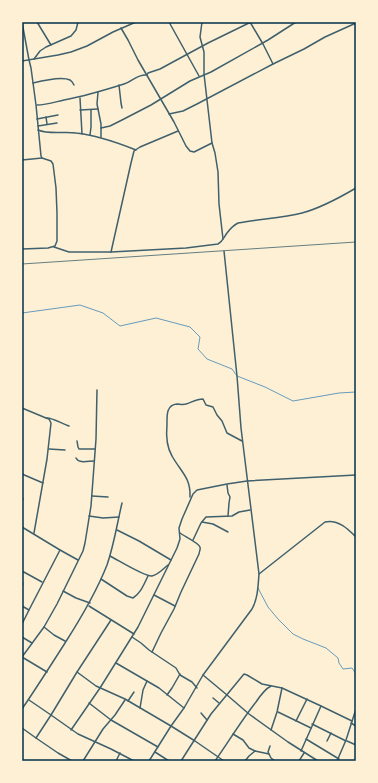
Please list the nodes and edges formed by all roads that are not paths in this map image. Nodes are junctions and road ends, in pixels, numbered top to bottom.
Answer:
1 (26, 22) edge
2 (37, 22) edge
3 (78, 22) edge
4 (136, 22) edge
5 (169, 22) edge
6 (202, 22) edge
7 (250, 22) edge
8 (296, 22) edge
9 (22, 23) edge
10 (356, 23) edge
11 (121, 28) junction
12 (262, 43) junction
13 (51, 45) junction
14 (202, 46) junction
15 (187, 55) junction
16 (34, 58) junction
17 (29, 60) junction
18 (22, 61) edge
19 (273, 64) junction
20 (204, 74) junction
21 (147, 75) junction
22 (200, 76) junction
23 (33, 83) junction
24 (74, 85) dead end
25 (120, 85) junction
26 (98, 92) junction
27 (80, 97) junction
28 (160, 99) junction
29 (207, 99) junction
30 (36, 105) junction
31 (122, 108) dead end
32 (98, 109) junction
33 (80, 110) junction
34 (91, 110) junction
35 (58, 114) dead end
36 (169, 114) junction
37 (46, 117) junction
38 (37, 119) junction
39 (57, 123) dead end
40 (47, 124) junction
41 (38, 126) junction
42 (101, 128) junction
43 (38, 130) junction
44 (178, 131) junction
45 (82, 134) junction
46 (90, 135) junction
47 (101, 138) junction
48 (212, 143) junction
49 (136, 150) junction
50 (42, 158) junction
51 (22, 160) edge
52 (356, 188) edge
53 (223, 239) junction
54 (54, 246) junction
55 (22, 249) edge
56 (224, 251) dead end
57 (111, 252) junction
58 (97, 390) dead end
59 (22, 408) edge
60 (46, 418) junction
61 (68, 426) dead end
62 (77, 441) dead end
63 (243, 442) junction
64 (48, 448) junction
65 (95, 449) junction
66 (65, 450) dead end
67 (76, 458) dead end
68 (94, 461) junction
69 (22, 474) edge
70 (356, 475) edge
71 (247, 481) junction
72 (43, 483) junction
73 (227, 484) junction
74 (92, 496) junction
75 (108, 497) dead end
76 (190, 499) junction
77 (122, 503) dead end
78 (250, 510) junction
79 (90, 516) junction
80 (228, 516) junction
81 (119, 517) junction
82 (202, 522) junction
83 (22, 527) edge
84 (117, 530) junction
85 (180, 532) junction
86 (228, 532) dead end
87 (34, 533) junction
88 (356, 537) edge
89 (192, 540) junction
90 (60, 550) junction
91 (110, 556) junction
92 (78, 560) junction
93 (171, 560) junction
94 (169, 565) junction
95 (22, 571) edge
96 (258, 574) junction
97 (148, 576) junction
98 (101, 579) junction
99 (42, 582) junction
100 (63, 592) junction
101 (154, 595) junction
102 (89, 604) junction
103 (22, 606) edge
104 (176, 606) junction
105 (29, 610) junction
106 (111, 620) junction
107 (22, 624) edge
108 (44, 627) junction
109 (22, 628) edge
110 (134, 634) junction
111 (22, 637) edge
112 (132, 637) junction
113 (66, 642) junction
114 (32, 643) junction
115 (152, 652) junction
116 (116, 663) junction
117 (47, 672) junction
118 (77, 672) junction
119 (180, 674) junction
120 (203, 675) junction
121 (147, 680) junction
122 (271, 685) junction
123 (100, 688) junction
124 (197, 688) junction
125 (282, 688) junction
126 (134, 692) dead end
127 (167, 694) junction
128 (227, 695) junction
129 (212, 698) dead end
130 (307, 699) junction
131 (29, 700) junction
132 (125, 700) junction
133 (128, 701) junction
134 (89, 703) junction
135 (220, 703) junction
136 (321, 706) junction
137 (140, 708) junction
138 (184, 708) junction
139 (22, 709) edge
140 (356, 709) edge
141 (277, 712) junction
142 (201, 713) dead end
143 (247, 713) junction
144 (51, 715) junction
145 (110, 720) junction
146 (207, 720) junction
147 (296, 720) junction
148 (352, 722) junction
149 (312, 724) junction
150 (171, 726) junction
151 (356, 726) edge
152 (22, 728) edge
153 (311, 728) junction
154 (71, 730) junction
155 (271, 730) junction
156 (331, 733) junction
157 (233, 734) junction
158 (36, 738) junction
159 (306, 739) junction
160 (195, 741) junction
161 (327, 741) dead end
162 (346, 741) junction
163 (96, 742) junction
164 (356, 744) edge
165 (270, 746) dead end
166 (158, 747) junction
167 (255, 751) junction
168 (301, 751) junction
169 (155, 752) junction
170 (120, 753) junction
171 (304, 753) junction
172 (269, 754) junction
173 (218, 757) junction
174 (270, 758) junction
175 (314, 760) edge
176 (338, 760) edge
177 (72, 761) edge
178 (84, 761) edge
179 (116, 761) edge
180 (134, 761) edge
181 (146, 761) edge
182 (149, 761) edge
183 (169, 761) edge
184 (181, 761) edge
185 (215, 761) edge
186 (224, 761) edge
187 (245, 761) edge
188 (267, 761) edge
189 (275, 761) edge
190 (299, 761) edge
191 (318, 761) edge

1 - 9 street
2 - 13 street
3 - 13 street
4 - 11 street
5 - 15 street
6 - 14 street
7 - 12 street
7 - 14 street
8 - 12 street
9 - 17 street
10 - 19 street
11 - 16 street
11 - 21 street
12 - 19 street
12 - 20 street
13 - 16 street
14 - 15 street
14 - 20 street
15 - 21 street
15 - 22 street
16 - 17 street
17 - 18 street
17 - 23 street
19 - 29 street
20 - 22 street
20 - 29 street
21 - 25 street
21 - 28 street
22 - 28 street
23 - 24 street
23 - 30 street
25 - 26 street
25 - 31 street
26 - 27 street
26 - 32 street
27 - 30 street
27 - 33 street
28 - 36 street
28 - 42 street
29 - 36 street
29 - 48 street
30 - 38 street
32 - 34 street
32 - 42 street
33 - 34 street
33 - 45 street
34 - 46 street
35 - 37 street
36 - 44 street
37 - 38 street
37 - 40 street
38 - 41 street
39 - 40 street
40 - 41 street
41 - 43 street
42 - 47 street
43 - 45 street
43 - 50 street
44 - 48 street
44 - 49 street
45 - 46 street
46 - 47 street
47 - 49 street
48 - 53 street
49 - 57 street
50 - 51 street
50 - 54 street
52 - 53 street
53 - 57 street
54 - 55 street
54 - 57 street
56 - 63 street
58 - 65 street
59 - 60 street
60 - 61 street
60 - 64 street
62 - 65 street
63 - 71 street
63 - 76 street
64 - 66 street
64 - 72 street
65 - 68 street
67 - 68 street
68 - 74 street
69 - 72 street
70 - 71 street
71 - 73 street
71 - 78 street
72 - 87 street
73 - 76 street
73 - 80 street
74 - 75 street
74 - 79 street
76 - 85 street
77 - 81 street
78 - 80 street
78 - 96 street
79 - 81 street
79 - 92 street
80 - 82 street
81 - 84 street
82 - 86 street
82 - 89 street
83 - 87 street
84 - 91 street
84 - 93 street
85 - 89 street
85 - 93 street
87 - 90 street
88 - 96 street
89 - 104 street
90 - 92 street
90 - 99 street
91 - 97 street
91 - 98 street
92 - 100 street
93 - 94 street
94 - 97 street
94 - 101 street
95 - 99 street
96 - 120 street
97 - 98 street
98 - 102 street
99 - 105 street
100 - 102 street
100 - 108 street
101 - 104 street
101 - 110 street
102 - 106 street
102 - 113 street
103 - 105 street
104 - 115 street
105 - 107 street
106 - 110 street
106 - 118 street
107 - 109 street
108 - 113 street
108 - 114 street
110 - 112 street
111 - 114 street
112 - 115 street
112 - 116 street
113 - 117 street
114 - 117 street
115 - 119 street
116 - 121 street
116 - 123 street
117 - 131 street
118 - 123 street
118 - 144 street
119 - 124 street
119 - 127 street
120 - 124 street
120 - 128 street
121 - 127 street
121 - 137 street
122 - 125 street
122 - 128 street
122 - 143 street
123 - 132 street
123 - 134 street
124 - 138 street
125 - 130 street
125 - 141 street
126 - 133 street
127 - 138 street
128 - 135 street
128 - 143 street
129 - 135 street
130 - 136 street
130 - 147 street
131 - 139 street
131 - 144 street
132 - 133 street
132 - 145 street
133 - 137 street
134 - 145 street
134 - 154 street
135 - 146 street
136 - 148 street
136 - 149 street
137 - 150 street
138 - 150 street
140 - 148 street
141 - 147 street
141 - 155 street
142 - 146 street
143 - 155 street
143 - 157 street
144 - 154 street
144 - 158 street
145 - 163 street
145 - 166 street
146 - 160 street
147 - 153 street
148 - 151 street
148 - 162 street
149 - 153 street
149 - 156 street
150 - 160 street
150 - 166 street
152 - 158 street
153 - 159 street
154 - 163 street
155 - 168 street
156 - 161 street
156 - 162 street
157 - 167 street
157 - 173 street
158 - 177 street
159 - 168 street
159 - 176 street
160 - 173 street
160 - 184 street
162 - 164 street
162 - 176 street
163 - 170 street
163 - 178 street
165 - 172 street
166 - 169 street
167 - 172 street
167 - 187 street
168 - 171 street
169 - 182 street
169 - 183 street
170 - 179 street
170 - 180 street
171 - 175 street
171 - 190 street
172 - 174 street
173 - 185 street
173 - 186 street
174 - 188 street
174 - 189 street
175 - 191 street
181 - 182 street

